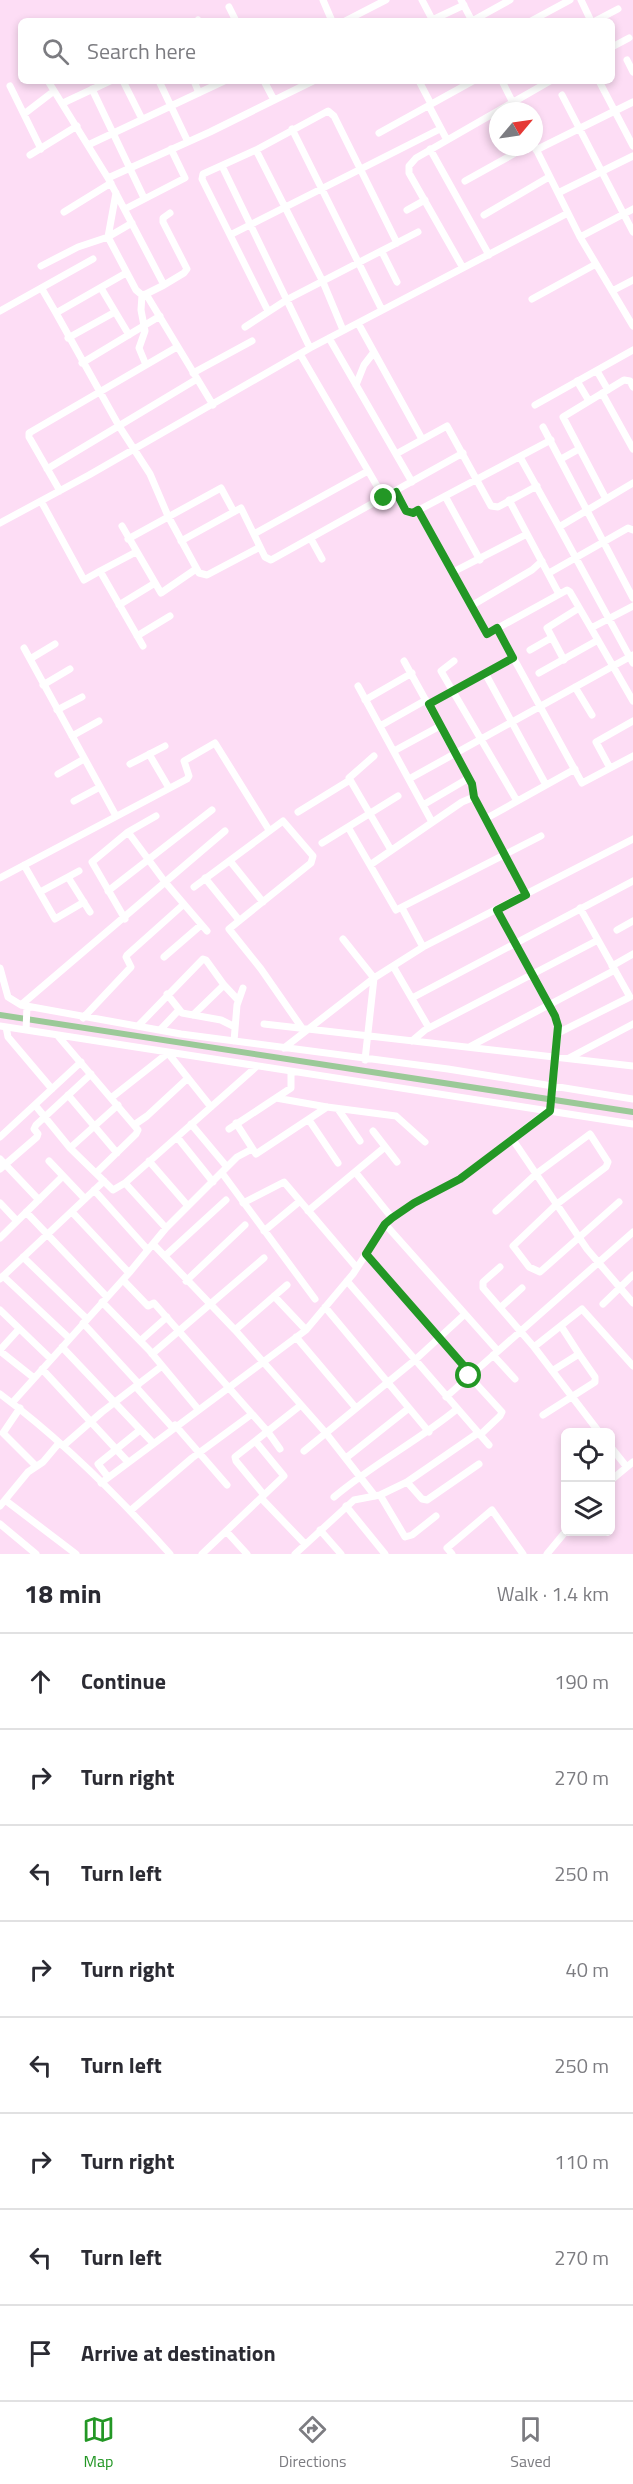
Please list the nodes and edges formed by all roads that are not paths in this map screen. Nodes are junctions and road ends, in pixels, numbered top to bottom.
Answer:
1 (386, 0) edge
2 (422, 0) edge
3 (510, 0) edge
4 (570, 0) edge
5 (581, 0) edge
6 (326, 1) edge
7 (462, 3) edge
8 (229, 7) dead end
9 (618, 9) dead end
10 (234, 18) edge
11 (331, 18) edge
12 (351, 18) edge
13 (431, 18) edge
14 (437, 18) edge
15 (470, 18) edge
16 (477, 18) edge
17 (537, 18) edge
18 (591, 18) edge
19 (599, 18) edge
20 (629, 38) dead end
21 (615, 45) edge
22 (627, 60) dead end
23 (633, 72) edge
24 (50, 84) edge
25 (103, 84) edge
26 (124, 84) edge
27 (160, 84) edge
28 (195, 84) edge
29 (218, 84) edge
30 (266, 84) edge
31 (307, 84) edge
32 (420, 84) edge
33 (468, 84) edge
34 (504, 84) edge
35 (545, 84) edge
36 (601, 84) edge
37 (10, 86) dead end
38 (92, 89) junction
39 (54, 91) junction
40 (199, 93) junction
41 (562, 95) dead end
42 (274, 100) junction
43 (513, 102) joint
44 (633, 102) edge
45 (63, 103) junction
46 (430, 105) junction
47 (171, 106) junction
48 (615, 110) junction
49 (24, 114) junction
50 (489, 116) edge
51 (142, 119) junction
52 (77, 126) junction
53 (579, 128) junction
54 (292, 129) junction
55 (440, 129) junction
56 (113, 133) junction
57 (379, 133) dead end
58 (447, 140) junction
59 (188, 142) junction
60 (543, 144) edge
61 (88, 145) junction
62 (633, 146) edge
63 (42, 149) junction
64 (171, 149) junction
65 (430, 149) junction
66 (256, 150) junction
67 (30, 155) dead end
68 (510, 156) edge
69 (539, 156) edge
70 (633, 156) edge
71 (222, 166) junction
72 (131, 168) junction
73 (360, 169) junction
74 (602, 172) junction
75 (549, 177) junction
76 (110, 181) junction
77 (465, 181) dead end
78 (323, 189) junction
79 (116, 193) junction
80 (558, 193) junction
81 (144, 198) junction
82 (424, 200) junction
83 (285, 208) junction
84 (125, 209) junction
85 (633, 209) edge
86 (407, 210) dead end
87 (64, 212) dead end
88 (171, 213) dead end
89 (568, 213) junction
90 (624, 214) junction
91 (484, 215) dead end
92 (132, 223) junction
93 (250, 225) junction
94 (418, 232) dead end
95 (633, 232) edge
96 (230, 235) junction
97 (108, 237) junction
98 (580, 237) junction
99 (397, 243) junction
100 (382, 252) junction
101 (489, 255) junction
102 (93, 259) dead end
103 (359, 264) junction
104 (596, 264) junction
105 (41, 266) dead end
106 (463, 268) junction
107 (126, 273) junction
108 (633, 280) edge
109 (323, 282) junction
110 (397, 282) dead end
111 (164, 285) junction
112 (101, 288) junction
113 (42, 289) junction
114 (612, 291) junction
115 (144, 295) junction
116 (288, 299) junction
117 (532, 299) dead end
118 (382, 310) junction
119 (0, 311) edge
120 (268, 311) junction
121 (115, 312) junction
122 (56, 313) junction
123 (160, 316) junction
124 (632, 321) edge
125 (358, 323) junction
126 (144, 326) junction
127 (245, 327) dead end
128 (343, 330) junction
129 (129, 335) junction
130 (68, 338) junction
131 (329, 338) junction
132 (252, 341) dead end
133 (177, 346) junction
134 (310, 348) junction
135 (633, 350) edge
136 (374, 352) junction
137 (300, 354) junction
138 (82, 363) junction
139 (146, 365) junction
140 (597, 371) junction
141 (195, 376) junction
142 (577, 381) junction
143 (356, 385) junction
144 (633, 387) edge
145 (100, 392) junction
146 (605, 392) junction
147 (589, 401) junction
148 (213, 405) junction
149 (535, 405) dead end
150 (119, 426) junction
151 (543, 427) dead end
152 (422, 439) junction
153 (550, 440) junction
154 (133, 449) junction
155 (579, 449) junction
156 (633, 449) edge
157 (463, 453) junction
158 (396, 454) junction
159 (520, 457) junction
160 (561, 459) junction
161 (47, 469) junction
162 (368, 471) junction
163 (478, 480) junction
164 (412, 482) junction
165 (633, 483) edge
166 (537, 486) junction
167 (60, 491) junction
168 (396, 492) junction
169 (445, 496) junction
170 (384, 498) junction
171 (606, 499) junction
172 (509, 500) junction
173 (41, 501) junction
174 (418, 510) junction
175 (588, 511) junction
176 (234, 512) junction
177 (168, 516) junction
178 (0, 523) edge
179 (123, 526) dead end
180 (559, 527) junction
181 (633, 530) edge
182 (254, 534) junction
183 (527, 534) junction
184 (128, 539) junction
185 (311, 539) junction
186 (181, 541) junction
187 (604, 542) junction
188 (260, 547) junction
189 (136, 552) junction
190 (576, 558) junction
191 (322, 559) dead end
192 (480, 560) junction
193 (542, 561) junction
194 (196, 569) junction
195 (100, 572) junction
196 (453, 572) junction
197 (549, 573) junction
198 (155, 583) junction
199 (559, 594) junction
200 (633, 598) edge
201 (119, 605) junction
202 (471, 606) junction
203 (633, 606) edge
204 (579, 608) junction
205 (170, 616) dead end
206 (608, 619) junction
207 (497, 628) junction
208 (591, 628) junction
209 (137, 636) junction
210 (551, 638) junction
211 (598, 640) junction
212 (55, 644) dead end
213 (143, 646) dead end
214 (24, 648) dead end
215 (530, 650) dead end
216 (513, 658) junction
217 (632, 658) edge
218 (30, 659) junction
219 (404, 660) dead end
220 (564, 660) junction
221 (454, 661) dead end
222 (614, 666) junction
223 (70, 669) dead end
224 (411, 673) junction
225 (485, 673) junction
226 (539, 673) dead end
227 (43, 685) junction
228 (358, 686) dead end
229 (575, 687) junction
230 (454, 690) junction
231 (82, 697) dead end
232 (365, 699) junction
233 (633, 700) edge
234 (427, 702) junction
235 (541, 706) junction
236 (57, 710) junction
237 (592, 715) dead end
238 (99, 721) dead end
239 (633, 721) edge
240 (512, 722) junction
241 (380, 726) junction
242 (440, 726) junction
243 (72, 736) junction
244 (481, 738) junction
245 (165, 746) dead end
246 (394, 751) junction
247 (454, 752) junction
248 (149, 754) junction
249 (374, 756) dead end
250 (633, 756) edge
251 (84, 759) junction
252 (130, 764) dead end
253 (610, 768) junction
254 (575, 769) junction
255 (58, 774) dead end
256 (469, 778) junction
257 (409, 779) junction
258 (350, 780) junction
259 (546, 785) junction
260 (100, 787) junction
261 (169, 788) junction
262 (398, 796) dead end
263 (474, 797) junction
264 (74, 801) dead end
265 (517, 801) junction
266 (423, 805) junction
267 (212, 810) dead end
268 (298, 812) dead end
269 (369, 814) junction
270 (116, 816) junction
271 (156, 816) dead end
272 (487, 818) junction
273 (432, 822) junction
274 (348, 827) junction
275 (269, 830) junction
276 (225, 831) dead end
277 (128, 832) junction
278 (542, 836) dead end
279 (633, 838) edge
280 (322, 843) dead end
281 (391, 850) junction
282 (505, 854) junction
283 (148, 860) junction
284 (230, 861) junction
285 (24, 865) junction
286 (370, 865) junction
287 (79, 871) dead end
288 (68, 877) junction
289 (0, 878) edge
290 (205, 878) junction
291 (633, 881) edge
292 (165, 882) junction
293 (194, 887) dead end
294 (108, 891) junction
295 (40, 892) junction
296 (526, 895) junction
297 (84, 902) junction
298 (263, 902) junction
299 (184, 904) junction
300 (402, 908) junction
301 (580, 908) junction
302 (497, 910) junction
303 (90, 912) dead end
304 (125, 919) junction
305 (239, 921) junction
306 (633, 921) edge
307 (617, 930) dead end
308 (343, 939) dead end
309 (598, 940) junction
310 (515, 943) junction
311 (423, 947) junction
312 (633, 954) edge
313 (165, 957) dead end
314 (393, 966) junction
315 (0, 968) edge
316 (614, 968) junction
317 (532, 974) junction
318 (374, 978) junction
319 (224, 985) junction
320 (243, 988) dead end
321 (167, 994) junction
322 (0, 996) edge
323 (9, 997) junction
324 (412, 998) junction
325 (238, 1000) junction
326 (631, 1000) edge
327 (548, 1004) junction
328 (25, 1008) junction
329 (178, 1011) junction
330 (193, 1016) junction
331 (83, 1018) junction
332 (264, 1024) dead end
333 (633, 1024) edge
334 (139, 1025) junction
335 (3, 1027) edge
336 (235, 1027) junction
337 (26, 1028) junction
338 (429, 1028) junction
339 (305, 1029) junction
340 (160, 1030) junction
341 (558, 1033) junction
342 (58, 1036) junction
343 (368, 1036) junction
344 (234, 1041) junction
345 (412, 1041) junction
346 (471, 1046) junction
347 (284, 1048) junction
348 (168, 1053) junction
349 (556, 1058) junction
350 (365, 1059) junction
351 (568, 1059) junction
352 (81, 1062) junction
353 (633, 1066) edge
354 (256, 1067) junction
355 (291, 1072) junction
356 (91, 1074) junction
357 (188, 1078) junction
358 (553, 1086) junction
359 (52, 1089) junction
360 (68, 1095) junction
361 (111, 1098) junction
362 (276, 1098) junction
363 (633, 1099) edge
364 (35, 1105) junction
365 (118, 1106) junction
366 (211, 1107) junction
367 (327, 1107) junction
368 (338, 1109) junction
369 (549, 1111) junction
370 (44, 1117) junction
371 (309, 1120) junction
372 (236, 1123) junction
373 (192, 1124) junction
374 (633, 1124) edge
375 (0, 1125) edge
376 (134, 1125) junction
377 (95, 1126) junction
378 (229, 1129) dead end
379 (6, 1131) junction
380 (373, 1131) dead end
381 (0, 1137) edge
382 (177, 1137) junction
383 (513, 1140) junction
384 (360, 1141) dead end
385 (424, 1142) dead end
386 (386, 1147) junction
387 (70, 1148) junction
388 (252, 1149) junction
389 (117, 1153) junction
390 (49, 1161) dead end
391 (149, 1161) junction
392 (397, 1162) dead end
393 (338, 1163) dead end
394 (2, 1164) edge
395 (224, 1170) junction
396 (96, 1173) junction
397 (356, 1173) junction
398 (536, 1174) junction
399 (63, 1176) junction
400 (104, 1181) junction
401 (213, 1182) junction
402 (125, 1183) junction
403 (94, 1190) junction
404 (85, 1199) junction
405 (39, 1200) junction
406 (226, 1200) dead end
407 (300, 1201) junction
408 (619, 1202) dead end
409 (0, 1203) edge
410 (243, 1203) junction
411 (557, 1204) junction
412 (188, 1206) junction
413 (308, 1211) junction
414 (496, 1211) dead end
415 (26, 1212) junction
416 (72, 1212) junction
417 (392, 1218) junction
418 (18, 1221) junction
419 (385, 1224) junction
420 (245, 1225) dead end
421 (166, 1228) junction
422 (264, 1231) junction
423 (633, 1232) edge
424 (48, 1234) junction
425 (579, 1236) junction
426 (0, 1238) edge
427 (153, 1244) junction
428 (148, 1250) junction
429 (366, 1254) junction
430 (166, 1256) junction
431 (23, 1257) junction
432 (264, 1258) dead end
433 (598, 1264) junction
434 (500, 1267) dead end
435 (357, 1268) junction
436 (129, 1273) junction
437 (633, 1275) edge
438 (2, 1278) edge
439 (123, 1280) junction
440 (186, 1281) junction
441 (347, 1281) junction
442 (287, 1285) dead end
443 (619, 1287) junction
444 (522, 1288) dead end
445 (274, 1296) junction
446 (315, 1299) dead end
447 (105, 1300) junction
448 (633, 1303) edge
449 (603, 1304) dead end
450 (211, 1305) junction
451 (325, 1307) junction
452 (501, 1307) junction
453 (0, 1310) edge
454 (465, 1314) junction
455 (167, 1317) junction
456 (85, 1321) junction
457 (561, 1326) junction
458 (19, 1329) junction
459 (235, 1330) junction
460 (306, 1330) junction
461 (179, 1331) junction
462 (520, 1331) junction
463 (296, 1337) junction
464 (69, 1338) junction
465 (439, 1338) junction
466 (140, 1341) junction
467 (62, 1347) junction
468 (534, 1347) junction
469 (0, 1350) edge
470 (495, 1353) junction
471 (152, 1354) junction
472 (579, 1354) junction
473 (51, 1359) junction
474 (415, 1360) junction
475 (264, 1363) junction
476 (633, 1365) edge
477 (162, 1366) junction
478 (42, 1369) junction
479 (552, 1371) junction
480 (470, 1375) junction
481 (34, 1378) junction
482 (515, 1379) dead end
483 (387, 1382) junction
484 (137, 1385) junction
485 (229, 1388) junction
486 (0, 1394) edge
487 (570, 1396) junction
488 (447, 1397) junction
489 (115, 1402) junction
490 (12, 1403) junction
491 (301, 1405) junction
492 (20, 1408) junction
493 (356, 1408) junction
494 (409, 1408) junction
495 (198, 1409) junction
496 (457, 1409) junction
497 (252, 1414) junction
498 (543, 1415) dead end
499 (92, 1421) junction
500 (174, 1426) junction
501 (596, 1428) edge
502 (140, 1430) junction
503 (268, 1432) junction
504 (325, 1432) junction
505 (429, 1432) junction
506 (479, 1434) junction
507 (256, 1442) junction
508 (153, 1443) junction
509 (61, 1444) junction
510 (489, 1445) dead end
511 (116, 1449) junction
512 (280, 1449) dead end
513 (304, 1451) dead end
514 (615, 1451) edge
515 (198, 1453) junction
516 (346, 1458) junction
517 (128, 1462) junction
518 (479, 1464) dead end
519 (630, 1465) edge
520 (36, 1466) junction
521 (360, 1475) junction
522 (108, 1477) junction
523 (615, 1477) edge
524 (407, 1482) junction
525 (101, 1483) junction
526 (227, 1485) dead end
527 (377, 1495) junction
528 (262, 1496) junction
529 (334, 1497) dead end
530 (3, 1503) edge
531 (346, 1506) junction
532 (130, 1511) junction
533 (435, 1516) dead end
534 (0, 1524) edge
535 (320, 1530) junction
536 (226, 1531) junction
537 (562, 1536) edge
538 (305, 1544) junction
539 (36, 1554) edge
540 (76, 1554) edge
541 (169, 1554) edge
542 (202, 1554) edge
543 (247, 1554) edge
544 (295, 1554) edge
545 (342, 1554) edge
546 (385, 1554) edge
547 (452, 1554) edge
548 (523, 1554) edge
549 (547, 1554) edge

1 - 12 street
2 - 13 street
3 - 16 street
4 - 17 street
5 - 18 street
6 - 11 street
7 - 14 street
7 - 15 street
8 - 10 street
9 - 19 street
20 - 21 street
22 - 23 street
24 - 39 street
25 - 38 street
26 - 51 street
27 - 47 street
28 - 40 street
29 - 40 street
30 - 42 street
31 - 42 street
32 - 46 street
33 - 46 street
34 - 43 street
35 - 43 street
36 - 48 street
37 - 49 street
38 - 45 street
38 - 56 street
39 - 45 street
39 - 49 street
40 - 47 street
41 - 53 street
42 - 59 street
44 - 48 street
45 - 52 street
46 - 55 street
46 - 57 street
47 - 51 street
47 - 59 street
48 - 53 street
48 - 62 street
49 - 63 street
50 - 58 street
51 - 56 street
52 - 61 street
52 - 63 street
53 - 60 street
53 - 74 street
54 - 66 street
54 - 73 street
54 - 78 street
55 - 58 street
55 - 73 street
56 - 61 street
56 - 72 street
58 - 65 street
59 - 64 street
61 - 76 street
63 - 67 street
64 - 72 street
64 - 81 street
65 - 82 street
65 - 101 street
66 - 71 street
66 - 83 street
68 - 77 street
69 - 75 street
70 - 74 street
71 - 93 street
71 - 96 street
72 - 76 street
72 - 81 street
73 - 78 street
73 - 99 street
74 - 80 street
74 - 90 street
75 - 80 street
75 - 91 street
76 - 79 street
76 - 87 street
78 - 83 street
78 - 103 street
79 - 84 street
79 - 97 street
80 - 89 street
81 - 84 street
82 - 86 street
82 - 106 street
83 - 93 street
83 - 109 street
84 - 92 street
85 - 90 street
88 - 111 street
89 - 98 street
89 - 101 street
90 - 95 street
90 - 98 street
92 - 97 street
92 - 111 street
93 - 96 street
93 - 116 street
94 - 99 street
96 - 120 street
97 - 105 street
97 - 107 street
98 - 104 street
99 - 100 street
100 - 103 street
100 - 110 street
101 - 106 street
102 - 113 street
103 - 109 street
103 - 118 street
104 - 114 street
104 - 117 street
106 - 118 street
107 - 112 street
107 - 115 street
108 - 114 street
109 - 116 street
109 - 128 street
111 - 115 street
112 - 121 street
112 - 122 street
113 - 119 street
113 - 122 street
114 - 124 street
115 - 123 street
115 - 126 street
116 - 120 street
116 - 134 street
118 - 125 street
120 - 127 street
121 - 129 street
121 - 130 street
122 - 130 street
123 - 126 street
123 - 133 street
125 - 128 street
125 - 136 street
126 - 129 street
126 - 139 street
128 - 131 street
129 - 138 street
130 - 138 street
131 - 134 street
131 - 143 street
132 - 141 street
133 - 139 street
133 - 141 street
134 - 137 street
135 - 140 street
136 - 143 street
136 - 152 street
137 - 148 street
137 - 162 street
138 - 145 street
139 - 145 street
140 - 142 street
140 - 146 street
141 - 148 street
141 - 150 street
142 - 147 street
142 - 149 street
143 - 158 street
144 - 146 street
145 - 150 street
145 - 161 street
146 - 147 street
146 - 156 street
147 - 155 street
148 - 154 street
150 - 154 street
150 - 161 street
151 - 153 street
152 - 157 street
152 - 158 street
153 - 159 street
153 - 160 street
154 - 167 street
154 - 177 street
155 - 160 street
155 - 171 street
157 - 163 street
157 - 164 street
158 - 164 street
159 - 163 street
159 - 166 street
160 - 175 street
161 - 167 street
162 - 170 street
162 - 182 street
163 - 169 street
163 - 172 street
164 - 168 street
165 - 171 street
166 - 172 street
166 - 180 street
167 - 173 street
168 - 170 street
168 - 174 street
169 - 174 street
169 - 192 street
170 - 185 street
171 - 175 street
172 - 183 street
173 - 178 street
173 - 195 street
174 - 196 street
175 - 180 street
175 - 187 street
176 - 177 street
176 - 182 street
176 - 186 street
177 - 184 street
177 - 186 street
179 - 184 street
180 - 190 street
181 - 187 street
182 - 188 street
183 - 192 street
183 - 193 street
184 - 189 street
185 - 188 street
185 - 191 street
186 - 194 street
187 - 190 street
187 - 200 street
188 - 194 street
189 - 195 street
189 - 198 street
190 - 197 street
190 - 206 street
192 - 196 street
193 - 197 street
193 - 202 street
194 - 198 street
195 - 201 street
196 - 202 street
197 - 199 street
198 - 201 street
199 - 204 street
199 - 207 street
201 - 209 street
202 - 207 street
203 - 206 street
204 - 208 street
204 - 210 street
205 - 209 street
206 - 208 street
206 - 217 street
207 - 216 street
208 - 211 street
209 - 213 street
210 - 215 street
210 - 220 street
211 - 220 street
211 - 222 street
212 - 218 street
214 - 218 street
216 - 225 street
216 - 235 street
217 - 222 street
218 - 227 street
219 - 224 street
220 - 226 street
221 - 230 street
222 - 229 street
222 - 233 street
223 - 227 street
224 - 232 street
224 - 234 street
225 - 230 street
225 - 240 street
227 - 236 street
228 - 232 street
229 - 235 street
229 - 237 street
230 - 234 street
230 - 244 street
231 - 236 street
232 - 241 street
234 - 241 street
234 - 242 street
235 - 240 street
235 - 254 street
236 - 243 street
238 - 243 street
239 - 253 street
240 - 244 street
240 - 259 street
241 - 246 street
242 - 246 street
242 - 247 street
243 - 251 street
244 - 247 street
244 - 265 street
245 - 248 street
246 - 257 street
247 - 256 street
247 - 257 street
248 - 252 street
248 - 261 street
249 - 258 street
250 - 253 street
251 - 255 street
251 - 260 street
253 - 254 street
254 - 259 street
256 - 263 street
256 - 266 street
257 - 266 street
258 - 268 street
258 - 269 street
259 - 265 street
260 - 264 street
260 - 270 street
261 - 270 street
261 - 275 street
262 - 269 street
263 - 272 street
263 - 273 street
265 - 272 street
266 - 273 street
267 - 283 street
269 - 274 street
269 - 281 street
270 - 285 street
271 - 277 street
272 - 282 street
273 - 281 street
274 - 280 street
274 - 286 street
275 - 284 street
275 - 298 street
276 - 292 street
277 - 283 street
277 - 294 street
278 - 282 street
279 - 296 street
281 - 286 street
282 - 296 street
282 - 300 street
283 - 292 street
283 - 294 street
284 - 290 street
284 - 298 street
285 - 289 street
285 - 295 street
286 - 300 street
287 - 288 street
288 - 295 street
288 - 297 street
290 - 293 street
290 - 305 street
291 - 301 street
292 - 299 street
292 - 304 street
294 - 304 street
295 - 297 street
296 - 302 street
297 - 303 street
298 - 305 street
299 - 313 street
299 - 331 street
300 - 311 street
301 - 309 street
301 - 310 street
302 - 310 street
302 - 311 street
304 - 328 street
305 - 339 street
306 - 307 street
308 - 318 street
309 - 316 street
309 - 317 street
310 - 317 street
310 - 324 street
311 - 314 street
312 - 316 street
314 - 318 street
314 - 324 street
315 - 323 street
316 - 326 street
316 - 327 street
317 - 327 street
317 - 338 street
318 - 339 street
318 - 343 street
319 - 321 street
319 - 325 street
319 - 330 street
320 - 325 street
321 - 329 street
321 - 334 street
322 - 323 street
323 - 328 street
324 - 338 street
325 - 336 street
326 - 341 street
327 - 341 street
327 - 346 street
328 - 331 street
328 - 337 street
329 - 330 street
329 - 340 street
330 - 336 street
331 - 334 street
332 - 339 street
333 - 351 street
334 - 340 street
335 - 337 street
335 - 359 street
336 - 344 street
337 - 342 street
338 - 345 street
339 - 343 street
339 - 347 street
340 - 344 street
341 - 349 street
342 - 348 street
342 - 352 street
343 - 345 street
343 - 350 street
344 - 347 street
345 - 346 street
346 - 349 street
347 - 350 street
348 - 354 street
348 - 357 street
348 - 361 street
349 - 351 street
349 - 358 street
350 - 358 street
351 - 353 street
352 - 356 street
352 - 359 street
354 - 355 street
354 - 366 street
355 - 362 street
355 - 369 street
356 - 360 street
356 - 361 street
357 - 366 street
357 - 376 street
358 - 363 street
358 - 369 street
359 - 364 street
360 - 370 street
360 - 377 street
361 - 365 street
362 - 367 street
362 - 372 street
364 - 370 street
364 - 379 street
365 - 376 street
365 - 377 street
366 - 373 street
367 - 368 street
367 - 371 street
368 - 384 street
368 - 385 street
369 - 374 street
369 - 383 street
370 - 387 street
370 - 394 street
371 - 388 street
371 - 393 street
372 - 378 street
372 - 388 street
373 - 382 street
373 - 395 street
375 - 379 street
376 - 389 street
377 - 387 street
377 - 389 street
379 - 381 street
380 - 386 street
382 - 391 street
382 - 401 street
383 - 398 street
383 - 417 street
386 - 392 street
386 - 397 street
387 - 396 street
388 - 395 street
389 - 396 street
390 - 399 street
391 - 402 street
391 - 412 street
394 - 405 street
395 - 401 street
395 - 410 street
396 - 400 street
397 - 413 street
397 - 417 street
398 - 411 street
398 - 411 street
398 - 414 street
399 - 404 street
399 - 405 street
400 - 402 street
400 - 403 street
401 - 412 street
402 - 421 street
403 - 404 street
403 - 428 street
404 - 416 street
405 - 415 street
406 - 430 street
407 - 410 street
407 - 413 street
407 - 422 street
408 - 425 street
409 - 418 street
410 - 422 street
411 - 425 street
411 - 425 street
412 - 421 street
413 - 435 street
415 - 418 street
415 - 424 street
416 - 424 street
416 - 436 street
417 - 419 street
418 - 426 street
419 - 429 street
419 - 454 street
420 - 440 street
421 - 427 street
422 - 446 street
423 - 433 street
424 - 431 street
424 - 447 street
425 - 433 street
427 - 428 street
427 - 430 street
428 - 436 street
429 - 435 street
429 - 465 street
430 - 440 street
431 - 438 street
431 - 456 street
432 - 450 street
433 - 443 street
433 - 462 street
434 - 452 street
435 - 441 street
436 - 439 street
437 - 443 street
438 - 464 street
439 - 447 street
439 - 455 street
440 - 450 street
441 - 451 street
441 - 474 street
442 - 445 street
443 - 448 street
443 - 449 street
444 - 452 street
445 - 459 street
445 - 460 street
447 - 456 street
447 - 466 street
450 - 459 street
450 - 461 street
451 - 460 street
451 - 483 street
452 - 462 street
453 - 458 street
454 - 465 street
454 - 470 street
455 - 461 street
455 - 466 street
456 - 464 street
456 - 484 street
457 - 468 street
457 - 472 street
457 - 476 street
458 - 469 street
458 - 473 street
459 - 475 street
460 - 463 street
461 - 471 street
461 - 485 street
462 - 468 street
462 - 470 street
463 - 475 street
463 - 493 street
464 - 467 street
465 - 474 street
465 - 480 street
466 - 471 street
467 - 473 street
467 - 489 street
468 - 479 street
469 - 481 street
470 - 480 street
470 - 482 street
471 - 477 street
472 - 479 street
472 - 487 street
473 - 478 street
474 - 483 street
474 - 488 street
475 - 485 street
475 - 491 street
477 - 484 street
477 - 495 street
478 - 481 street
478 - 499 street
479 - 487 street
480 - 488 street
480 - 506 street
481 - 490 street
483 - 493 street
483 - 494 street
484 - 489 street
484 - 500 street
485 - 495 street
485 - 497 street
486 - 490 street
487 - 498 street
487 - 501 street
488 - 496 street
489 - 499 street
489 - 502 street
490 - 492 street
491 - 503 street
491 - 504 street
492 - 509 street
492 - 520 street
493 - 504 street
494 - 505 street
494 - 516 street
495 - 500 street
496 - 505 street
496 - 506 street
497 - 503 street
497 - 515 street
499 - 509 street
499 - 511 street
500 - 508 street
500 - 515 street
502 - 508 street
502 - 511 street
503 - 507 street
503 - 512 street
504 - 513 street
504 - 516 street
505 - 521 street
506 - 510 street
506 - 524 street
507 - 528 street
507 - 528 street
508 - 517 street
509 - 520 street
509 - 525 street
511 - 517 street
511 - 522 street
514 - 519 street
515 - 526 street
515 - 532 street
516 - 521 street
517 - 522 street
518 - 524 street
519 - 523 street
520 - 530 street
521 - 527 street
521 - 529 street
522 - 525 street
524 - 527 street
525 - 532 street
527 - 531 street
527 - 533 street
528 - 536 street
528 - 538 street
530 - 540 street
531 - 535 street
531 - 546 street
532 - 541 street
534 - 539 street
535 - 538 street
535 - 545 street
536 - 542 street
536 - 543 street
537 - 549 street
538 - 544 street
547 - 548 street

